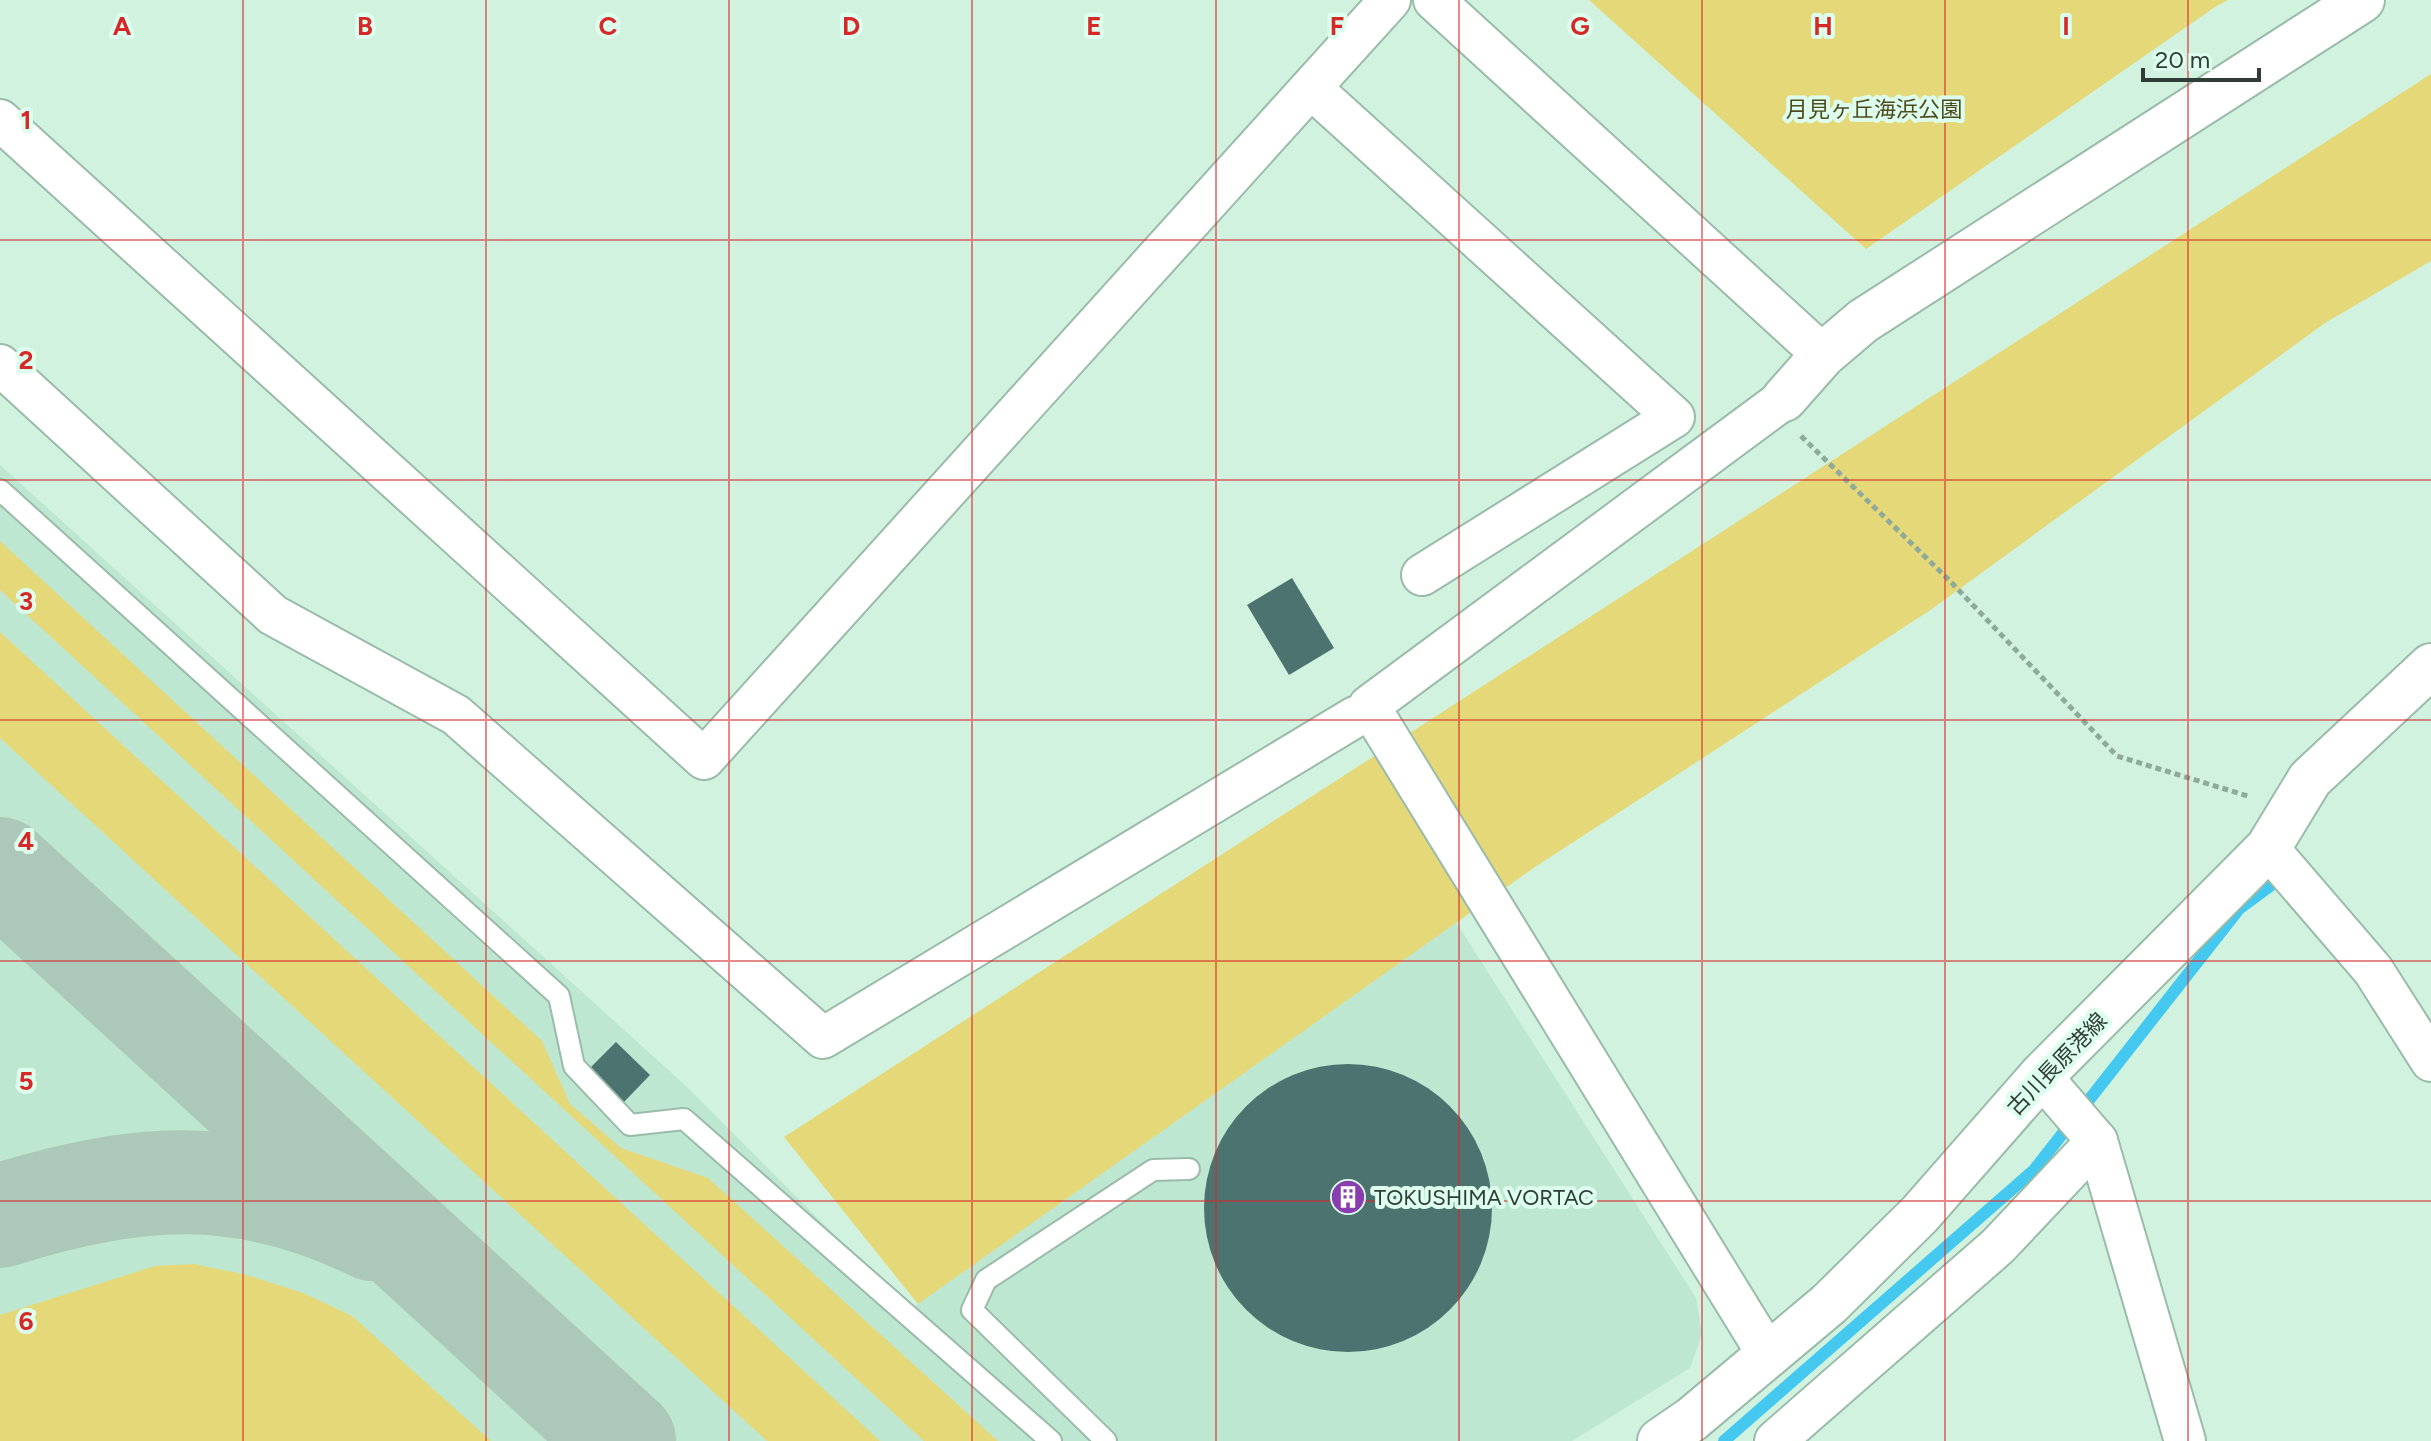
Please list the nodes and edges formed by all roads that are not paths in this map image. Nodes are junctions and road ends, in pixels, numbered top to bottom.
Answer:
1 (1390, 0) edge
2 (1434, 0) edge
3 (2362, 0) edge
4 (1311, 88) junction
5 (0, 120) edge
6 (1823, 355) junction
7 (0, 365) edge
8 (1792, 417) joint
9 (0, 490) edge
10 (1422, 575) dead end
11 (2431, 666) edge
12 (1355, 717) dead end
13 (2268, 848) junction
14 (2431, 1061) edge
15 (2041, 1076) junction
16 (2097, 1141) junction
17 (1189, 1169) dead end
18 (1768, 1355) junction
19 (1051, 1441) edge
20 (1106, 1441) edge
21 (1660, 1441) edge
22 (1775, 1441) edge
23 (2185, 1441) edge

1 - 4 street
2 - 6 street
3 - 6 main road
4 - 5 street
4 - 10 street
6 - 8 main road
7 - 12 street
8 - 18 street
9 - 19 lane
11 - 13 main road, 古川長原港線
13 - 14 street
13 - 15 main road, 古川長原港線
15 - 16 street
15 - 18 main road, 古川長原港線
16 - 22 street
16 - 23 street
17 - 20 lane
18 - 21 main road, 古川長原港線

